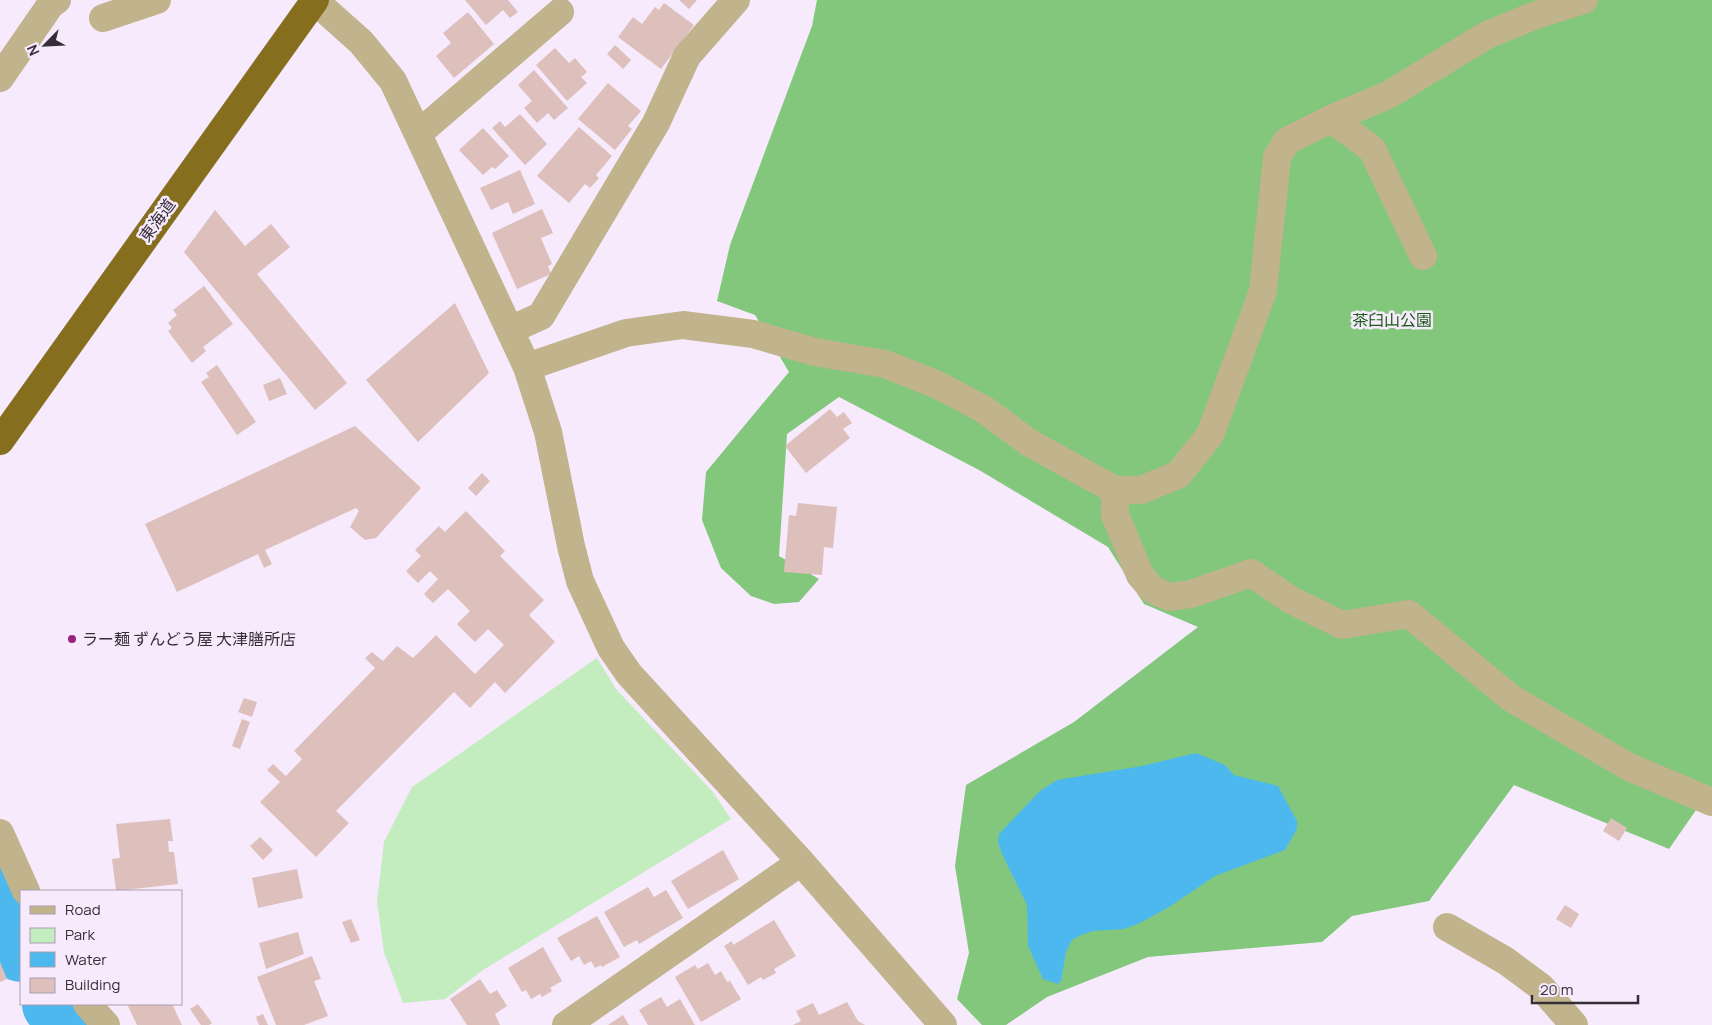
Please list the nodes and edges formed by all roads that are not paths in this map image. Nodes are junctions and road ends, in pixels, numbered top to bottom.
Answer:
1 (57, 0) edge
2 (156, 0) edge
3 (315, 0) edge
4 (736, 0) edge
5 (1584, 0) edge
6 (560, 12) dead end
7 (103, 18) dead end
8 (0, 78) edge
9 (1331, 119) junction
10 (418, 134) junction
11 (1423, 256) dead end
12 (510, 330) junction
13 (527, 367) junction
14 (0, 441) edge
15 (1115, 490) junction
16 (1712, 802) edge
17 (0, 834) edge
18 (801, 862) junction
19 (26, 890) edge
20 (1448, 927) dead end
21 (88, 1005) edge
22 (106, 1025) edge
23 (566, 1025) edge
24 (943, 1025) edge
25 (1574, 1025) edge

1 - 8 street
2 - 7 street
3 - 10 street
3 - 14 highway, 東海道
4 - 12 street
5 - 9 street
6 - 10 street
9 - 11 street
9 - 15 street
10 - 12 street
12 - 13 street
13 - 15 street
13 - 18 street
15 - 16 street
17 - 19 street
18 - 23 street
18 - 24 street
20 - 25 street
21 - 22 street

